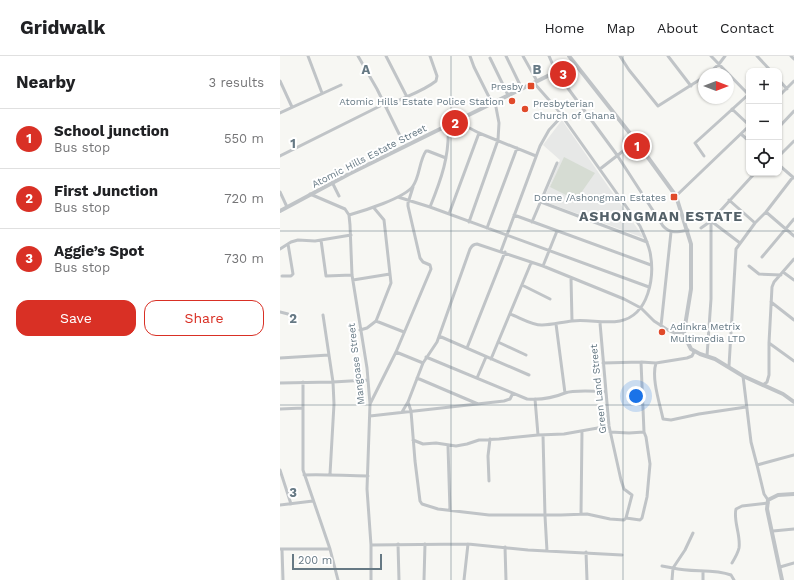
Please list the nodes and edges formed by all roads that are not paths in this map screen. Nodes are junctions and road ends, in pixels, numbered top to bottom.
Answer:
1 (308, 56) edge
2 (358, 56) edge
3 (386, 56) edge
4 (430, 56) edge
5 (470, 56) edge
6 (506, 56) edge
7 (523, 56) edge
8 (549, 56) edge
9 (569, 56) edge
10 (620, 56) edge
11 (668, 56) edge
12 (711, 56) edge
13 (725, 56) edge
14 (757, 56) edge
15 (791, 56) edge
16 (490, 58) dead end
17 (794, 59) edge
18 (574, 63) junction
19 (719, 64) junction
20 (715, 68) edge
21 (768, 68) edge
22 (556, 72) junction
23 (280, 81) edge
24 (698, 81) edge
25 (535, 82) junction
26 (794, 82) edge
27 (782, 83) edge
28 (341, 85) dead end
29 (691, 86) junction
30 (522, 88) junction
31 (787, 89) junction
32 (746, 92) edge
33 (322, 93) junction
34 (782, 93) edge
35 (508, 95) junction
36 (407, 97) junction
37 (746, 97) edge
38 (494, 102) junction
39 (384, 104) junction
40 (292, 107) junction
41 (386, 107) junction
42 (732, 109) junction
43 (794, 111) edge
44 (280, 113) edge
45 (562, 116) junction
46 (456, 121) junction
47 (746, 122) edge
48 (782, 125) edge
49 (448, 126) junction
50 (746, 128) edge
51 (479, 133) junction
52 (741, 134) junction
53 (498, 140) junction
54 (748, 140) edge
55 (636, 141) junction
56 (794, 141) edge
57 (405, 146) junction
58 (517, 148) junction
59 (782, 153) edge
60 (617, 155) junction
61 (280, 156) edge
62 (536, 156) junction
63 (704, 156) dead end
64 (446, 158) junction
65 (557, 163) dead end
66 (782, 168) edge
67 (600, 169) junction
68 (752, 176) edge
69 (794, 178) edge
70 (332, 182) junction
71 (413, 187) junction
72 (280, 192) edge
73 (310, 194) junction
74 (339, 196) dead end
75 (398, 196) junction
76 (676, 196) junction
77 (409, 200) junction
78 (729, 200) junction
79 (541, 202) junction
80 (287, 207) junction
81 (430, 207) junction
82 (374, 208) junction
83 (280, 211) edge
84 (766, 212) junction
85 (449, 214) junction
86 (514, 215) junction
87 (348, 216) junction
88 (794, 219) edge
89 (711, 221) junction
90 (469, 222) junction
91 (532, 222) junction
92 (755, 223) junction
93 (488, 228) junction
94 (702, 228) dead end
95 (785, 229) junction
96 (688, 230) junction
97 (557, 231) junction
98 (671, 232) junction
99 (351, 235) junction
100 (507, 235) junction
101 (794, 236) edge
102 (321, 240) junction
103 (647, 242) junction
104 (740, 243) junction
105 (288, 244) junction
106 (280, 249) edge
107 (550, 250) junction
108 (503, 252) junction
109 (762, 257) dead end
110 (794, 259) edge
111 (531, 262) junction
112 (651, 265) junction
113 (543, 266) junction
114 (750, 266) dead end
115 (783, 272) junction
116 (352, 274) junction
117 (390, 274) junction
118 (781, 275) junction
119 (282, 276) dead end
120 (570, 278) junction
121 (354, 280) junction
122 (794, 280) edge
123 (522, 285) junction
124 (649, 287) junction
125 (550, 299) dead end
126 (771, 302) junction
127 (641, 308) junction
128 (280, 312) edge
129 (288, 314) dead end
130 (510, 314) junction
131 (324, 315) dead end
132 (794, 320) edge
133 (376, 321) junction
134 (572, 321) junction
135 (600, 323) junction
136 (556, 324) junction
137 (661, 326) junction
138 (360, 330) junction
139 (404, 332) junction
140 (684, 332) junction
141 (439, 336) junction
142 (498, 342) junction
143 (769, 343) junction
144 (467, 348) junction
145 (396, 352) junction
146 (694, 352) junction
147 (329, 355) junction
148 (526, 355) dead end
149 (707, 356) junction
150 (426, 357) junction
151 (486, 357) junction
152 (280, 358) edge
153 (491, 359) junction
154 (794, 360) edge
155 (641, 362) junction
156 (423, 363) junction
157 (603, 363) junction
158 (656, 363) junction
159 (729, 366) junction
160 (529, 375) dead end
161 (743, 376) junction
162 (417, 378) junction
163 (477, 378) junction
164 (368, 380) junction
165 (303, 382) junction
166 (333, 382) junction
167 (280, 383) edge
168 (764, 385) junction
169 (565, 392) junction
170 (606, 392) junction
171 (513, 393) junction
172 (535, 399) junction
173 (408, 402) junction
174 (794, 402) edge
175 (370, 404) junction
176 (479, 404) junction
177 (746, 407) junction
178 (303, 408) junction
179 (280, 409) edge
180 (411, 411) junction
181 (402, 412) junction
182 (370, 416) junction
183 (609, 426) junction
184 (582, 431) junction
185 (610, 432) junction
186 (644, 432) junction
187 (538, 435) junction
188 (543, 435) junction
189 (413, 440) junction
190 (490, 440) junction
191 (448, 446) junction
192 (794, 455) edge
193 (757, 465) junction
194 (280, 470) edge
195 (330, 474) junction
196 (304, 475) junction
197 (368, 476) junction
198 (489, 481) dead end
199 (794, 494) edge
200 (313, 501) junction
201 (768, 501) junction
202 (291, 504) junction
203 (280, 505) edge
204 (450, 510) junction
205 (581, 514) junction
206 (545, 516) junction
207 (626, 518) junction
208 (794, 529) edge
209 (773, 531) junction
210 (693, 533) dead end
211 (398, 544) junction
212 (425, 544) junction
213 (468, 544) junction
214 (371, 545) junction
215 (505, 548) junction
216 (281, 549) edge
217 (330, 549) junction
218 (547, 551) junction
219 (586, 552) junction
220 (622, 555) dead end
221 (732, 562) dead end
222 (794, 563) edge
223 (662, 566) dead end
224 (780, 567) junction
225 (673, 568) junction
226 (703, 572) junction
227 (283, 580) edge
228 (338, 580) edge
229 (371, 580) edge
230 (399, 580) edge
231 (424, 580) edge
232 (464, 580) edge
233 (506, 580) edge
234 (587, 580) edge
235 (672, 580) edge
236 (703, 580) edge
237 (734, 580) edge
238 (782, 580) edge

1 - 33 street
2 - 39 street
3 - 36 street
4 - 36 street
5 - 38 street
6 - 30 street
7 - 25 street
8 - 22 street
9 - 18 street
10 - 29 street
11 - 29 street
12 - 19 street
13 - 19 street
14 - 21 street
15 - 17 street
16 - 35 street
18 - 22 street, Atomic Hills Estate Street
18 - 55 street
19 - 20 street
19 - 32 street
22 - 25 street, Atomic Hills Estate Street
22 - 60 street
23 - 40 street
24 - 29 street
25 - 30 street, Atomic Hills Estate Street
25 - 45 street
26 - 31 street
27 - 31 street
28 - 33 street
30 - 35 street, Atomic Hills Estate Street
31 - 34 street
33 - 40 street
35 - 38 street, Atomic Hills Estate Street
36 - 41 street
37 - 42 street
38 - 46 street, Atomic Hills Estate Street
38 - 53 street
39 - 41 street
39 - 61 street
40 - 44 street
41 - 57 street
42 - 47 street
42 - 63 street
43 - 48 street
45 - 62 street
45 - 67 street
46 - 49 street, Atomic Hills Estate Street
46 - 51 street
49 - 57 street, Atomic Hills Estate Street
49 - 64 street
50 - 52 street
51 - 53 street
51 - 85 street
52 - 54 street
52 - 76 street
53 - 58 street
53 - 90 street
55 - 60 street
55 - 76 street
56 - 59 street
57 - 70 street, Atomic Hills Estate Street
58 - 62 street
58 - 93 street
60 - 67 street
60 - 98 street
62 - 86 street
64 - 71 street
64 - 81 street
65 - 79 street
66 - 69 street
67 - 103 street
68 - 78 street
69 - 84 street
70 - 73 street, Atomic Hills Estate Street
70 - 74 street
71 - 75 street
71 - 77 street
72 - 80 street
73 - 80 street, Atomic Hills Estate Street
73 - 87 street
75 - 77 street
75 - 82 street
76 - 96 street
77 - 81 street
77 - 139 street
78 - 89 street
78 - 92 street
79 - 91 street
79 - 103 street
80 - 83 street, Atomic Hills Estate Street
81 - 85 street
82 - 87 street
82 - 117 street
84 - 92 street
84 - 95 street
85 - 90 street
86 - 91 street
86 - 100 street
87 - 99 street, Mangoase Street
88 - 95 street
89 - 94 street
89 - 104 street
89 - 149 street
90 - 93 street
91 - 97 street
92 - 104 street
93 - 100 street
95 - 101 street
95 - 109 street
96 - 98 street
96 - 140 street
97 - 107 street
97 - 112 street
98 - 137 street
99 - 102 street
99 - 116 street, Mangoase Street
100 - 107 street
100 - 108 street
102 - 105 street
102 - 116 street
103 - 112 street
104 - 159 street
105 - 106 street
105 - 119 street
107 - 113 street
107 - 124 street
108 - 111 street
108 - 141 street
108 - 144 street
110 - 115 street
111 - 113 street
111 - 123 street
112 - 124 street
113 - 120 street
114 - 118 street
115 - 118 street
115 - 122 street
116 - 121 street, Mangoase Street
117 - 121 street
117 - 133 street
118 - 126 street
120 - 127 street
120 - 134 street
121 - 138 street, Mangoase Street
123 - 125 street
123 - 130 street
124 - 127 street
126 - 132 street
126 - 143 street
127 - 135 street
127 - 137 street
128 - 129 street
130 - 136 street
130 - 142 street
131 - 147 street
133 - 138 street
133 - 139 street
134 - 135 street
134 - 136 street
135 - 157 street, Green Land Street
136 - 169 street
137 - 140 street
138 - 164 street, Mangoase Street
139 - 145 street
140 - 146 street
141 - 144 street
141 - 150 street
142 - 148 street
142 - 153 street
143 - 154 street
143 - 168 street
144 - 151 street
145 - 156 street
145 - 175 street
146 - 149 street
146 - 158 street
147 - 152 street
147 - 166 street
149 - 159 street
150 - 156 street
150 - 163 street
151 - 153 street
151 - 163 street
153 - 160 street
155 - 157 street
155 - 158 street
155 - 186 street
156 - 162 street
157 - 170 street, Green Land Street
158 - 177 street
159 - 161 street
161 - 168 street
161 - 177 street
162 - 173 street
162 - 176 street
163 - 171 street
164 - 166 street
164 - 175 street, Mangoase Street
165 - 166 street
165 - 167 street
165 - 178 street
166 - 195 street
168 - 174 street
169 - 170 street
169 - 172 street
170 - 183 street, Green Land Street
171 - 172 street
171 - 176 street
172 - 187 street
173 - 180 street
173 - 181 street
175 - 182 street, Mangoase Street
176 - 180 street
177 - 193 street
178 - 179 street
178 - 196 street
180 - 181 street
180 - 189 street
181 - 182 street
182 - 197 street, Mangoase Street
183 - 184 street
183 - 185 street, Green Land Street
184 - 188 street
184 - 205 street
185 - 186 street
185 - 207 street, Green Land Street
186 - 207 street
187 - 188 street
187 - 190 street
188 - 206 street
189 - 191 street
189 - 204 street
190 - 191 street
190 - 198 street
191 - 204 street
192 - 193 street
193 - 201 street
194 - 202 street
195 - 196 street
195 - 197 street
196 - 200 street
197 - 214 street, Mangoase Street
199 - 201 street
200 - 202 street
200 - 217 street
201 - 209 street
201 - 221 street
202 - 203 street
204 - 206 street
205 - 206 street
205 - 207 street
206 - 218 street
208 - 209 street
209 - 224 street
210 - 225 street
211 - 212 street
211 - 214 street
211 - 230 street
212 - 213 street
212 - 231 street
213 - 215 street
213 - 232 street
214 - 229 street, Mangoase Street
215 - 218 street
215 - 233 street
216 - 217 street
216 - 227 street
217 - 228 street
218 - 219 street
219 - 220 street
219 - 234 street
222 - 224 street
223 - 225 street
224 - 238 street
225 - 226 street
225 - 235 street
226 - 236 street
226 - 237 street

